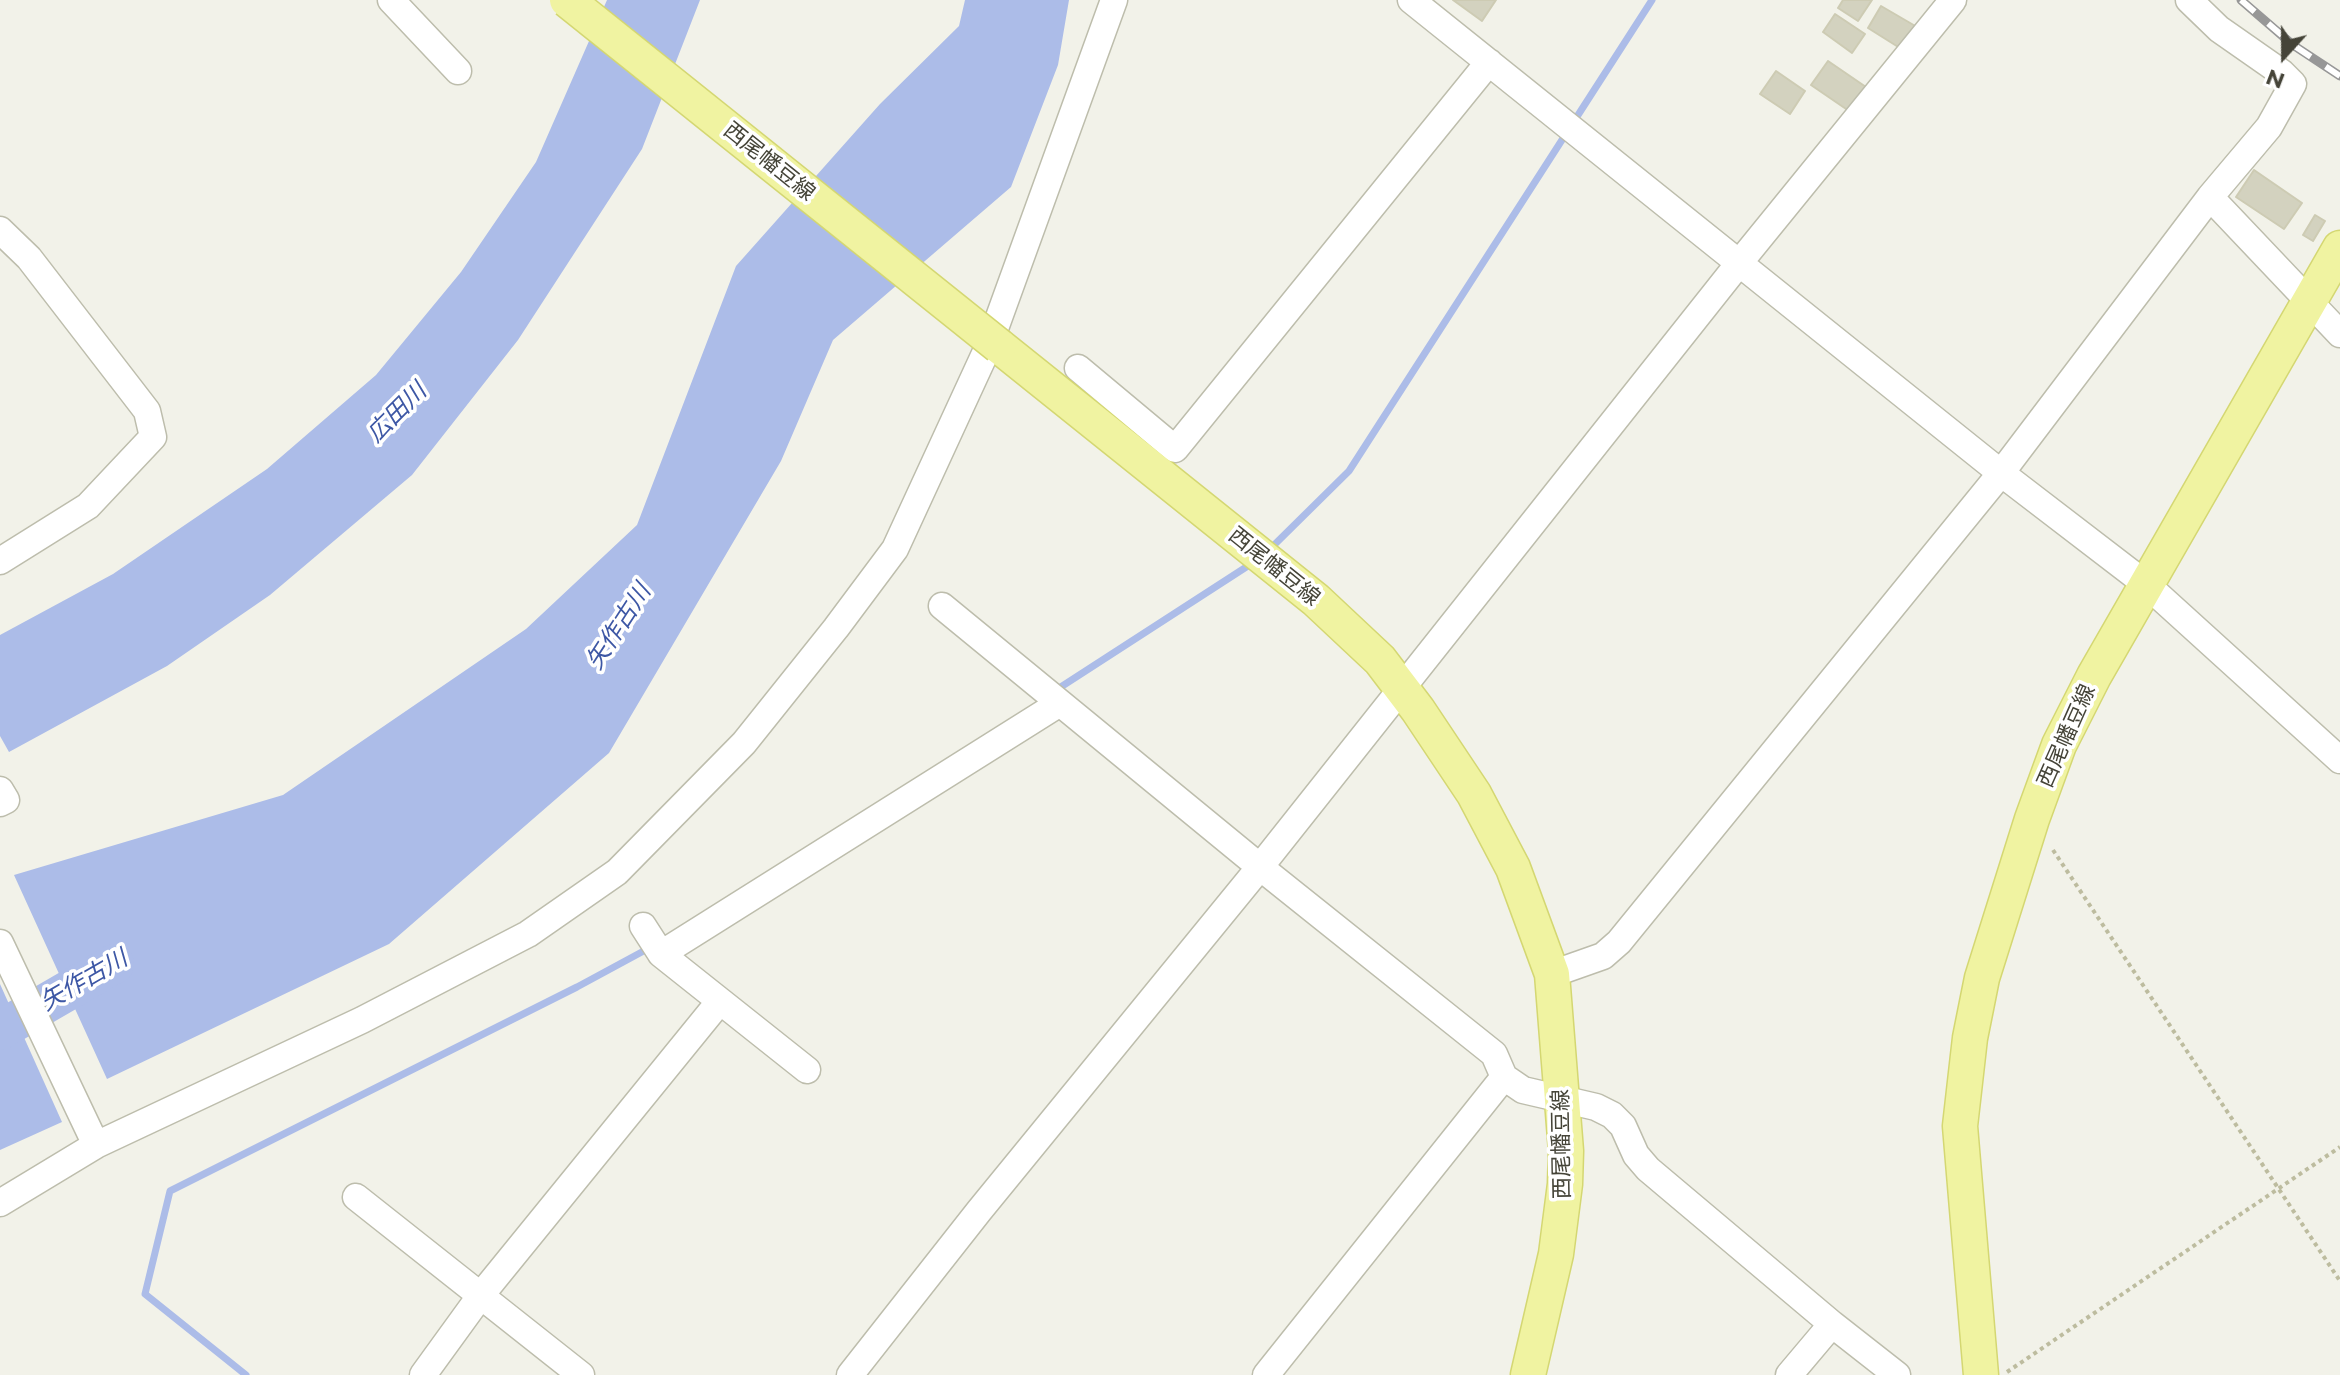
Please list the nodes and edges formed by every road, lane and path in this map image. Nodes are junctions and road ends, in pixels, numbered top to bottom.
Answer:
1 (391, 0) edge
2 (567, 0) edge
3 (1114, 0) edge
4 (1411, 0) edge
5 (1953, 0) edge
6 (2189, 0) edge
7 (1489, 62) junction
8 (458, 71) dead end
9 (2210, 197) junction
10 (7, 236) edge
11 (2340, 248) edge
12 (1740, 262) junction
13 (2309, 300) junction
14 (2340, 334) edge
15 (1078, 368) dead end
16 (2001, 473) junction
17 (0, 561) edge
18 (2147, 585) junction
19 (942, 606) dead end
20 (1402, 689) junction
21 (1060, 703) junction
22 (2340, 760) edge
23 (2032, 819) junction
24 (1260, 867) junction
25 (643, 926) dead end
26 (0, 943) edge
27 (661, 954) junction
28 (1552, 974) junction
29 (720, 1001) junction
30 (807, 1070) dead end
31 (1504, 1077) junction
32 (1562, 1099) junction
33 (93, 1138) junction
34 (2340, 1147) edge
35 (2280, 1188) junction
36 (356, 1197) dead end
37 (0, 1203) edge
38 (2340, 1281) edge
39 (481, 1295) junction
40 (1832, 1324) junction
41 (423, 1375) edge
42 (581, 1375) edge
43 (850, 1375) edge
44 (1266, 1375) edge
45 (1528, 1375) edge
46 (1789, 1375) edge
47 (1897, 1375) edge
48 (1981, 1375) edge
49 (2003, 1375) edge

1 - 8 street
2 - 20 main road, 西尾幡豆線, bridge
3 - 33 street
4 - 7 street
5 - 12 street
6 - 9 street
7 - 12 street
7 - 15 street
9 - 13 street
9 - 16 street
10 - 17 street
11 - 13 main road, 西尾幡豆線
12 - 16 street
12 - 20 street
13 - 14 street
13 - 18 main road, 西尾幡豆線
16 - 18 street
16 - 28 street
18 - 22 street
18 - 23 main road, 西尾幡豆線
19 - 21 street
20 - 24 street
20 - 28 main road, 西尾幡豆線
21 - 24 street
21 - 27 street
23 - 35 path
23 - 48 main road, 西尾幡豆線
24 - 31 street
24 - 43 street
25 - 27 street
26 - 33 street
27 - 29 street
28 - 32 main road, 西尾幡豆線
29 - 30 street
29 - 39 street
31 - 32 street
31 - 44 street
32 - 40 street
32 - 45 main road, 西尾幡豆線
33 - 37 street
34 - 35 path
35 - 38 path
35 - 49 path
36 - 39 street
39 - 41 street
39 - 42 street
40 - 46 street
40 - 47 street

